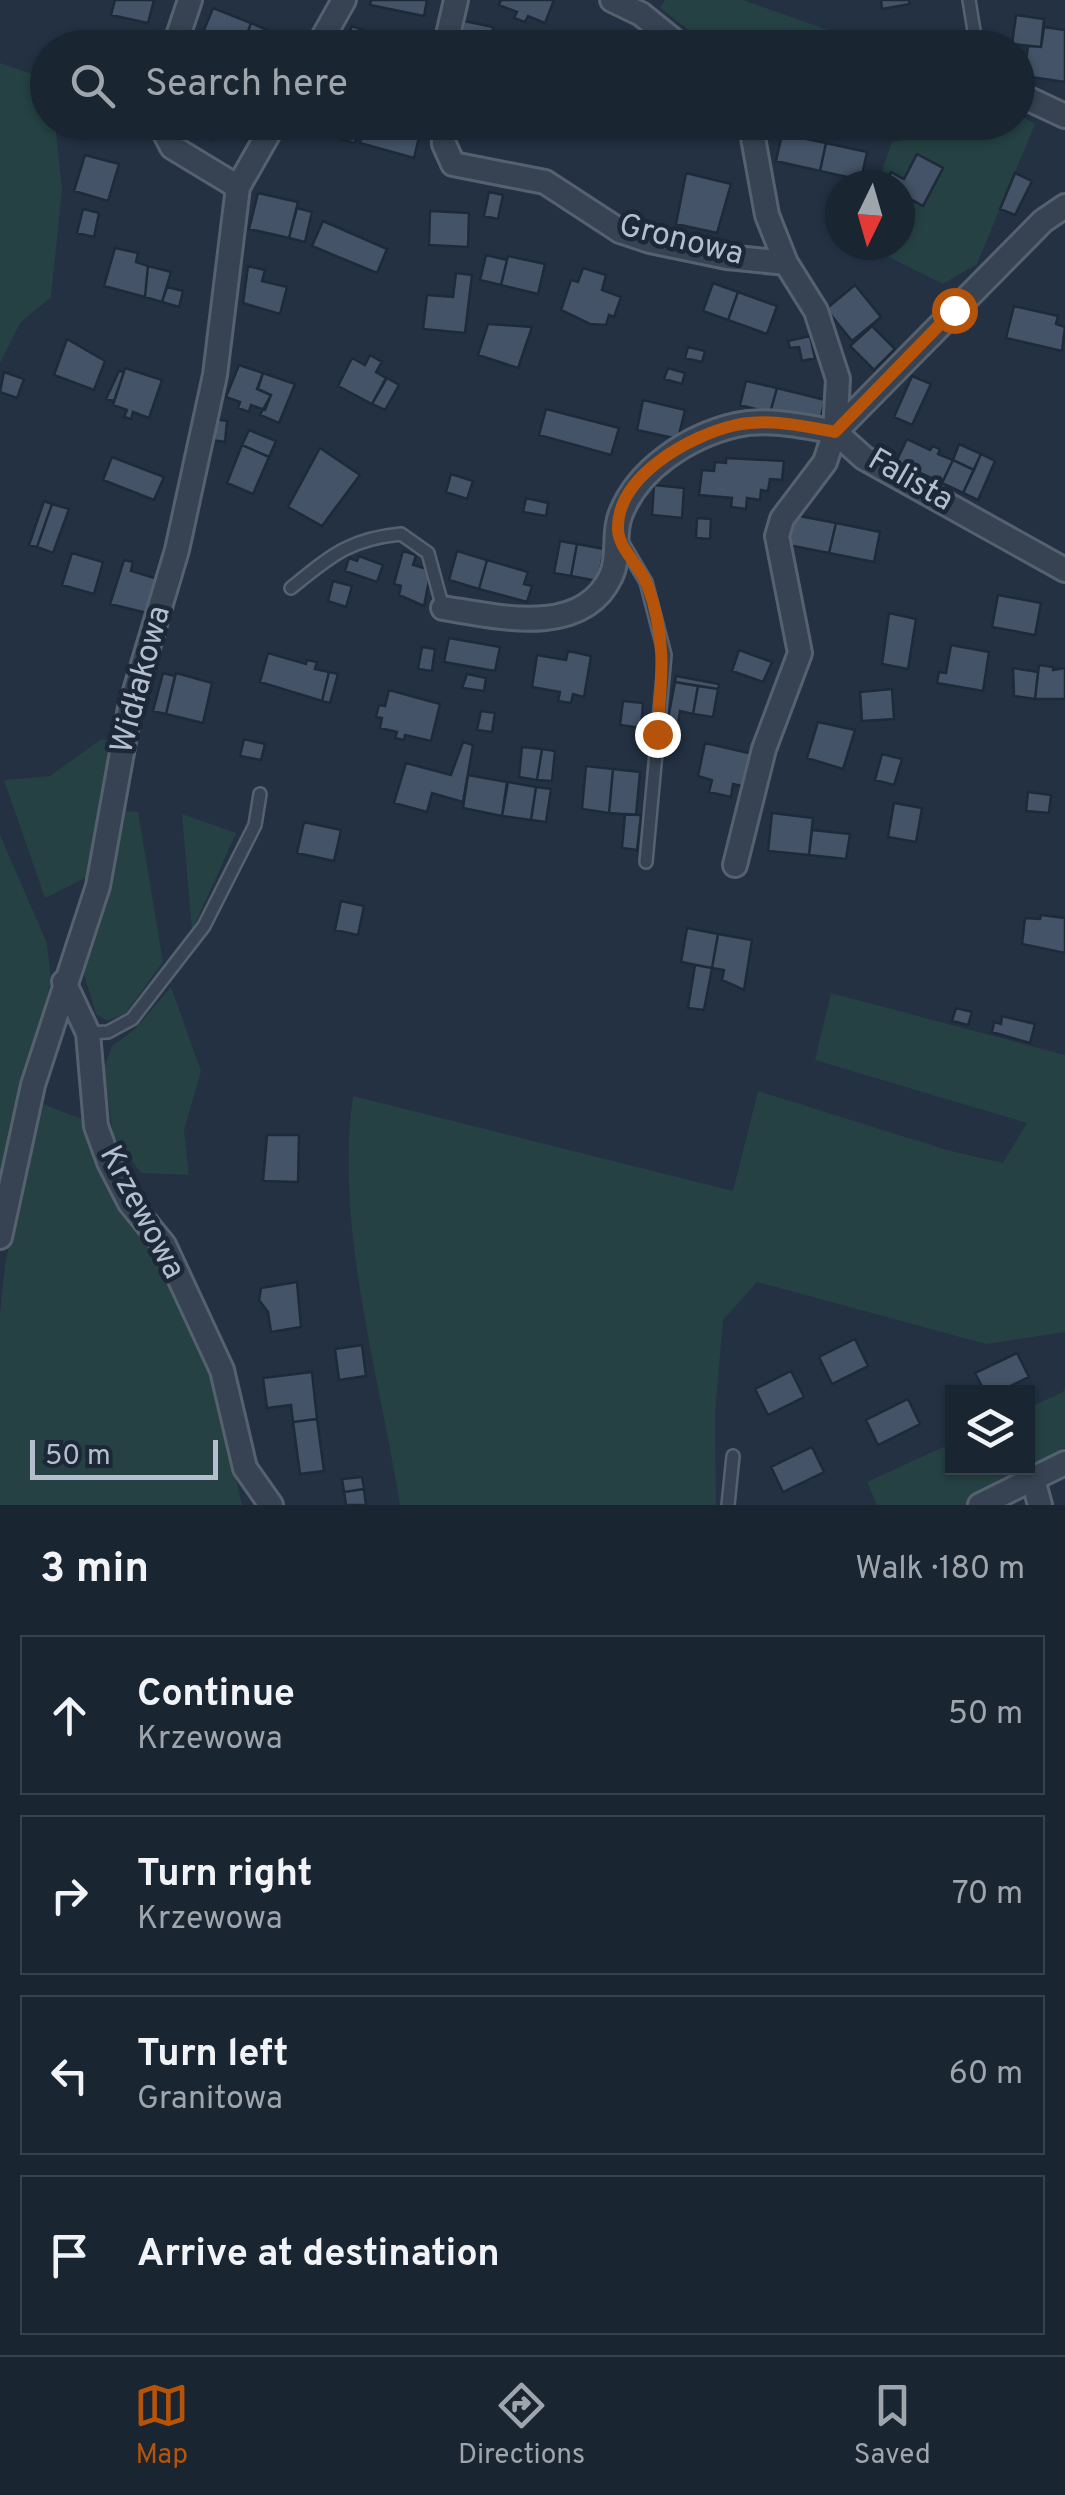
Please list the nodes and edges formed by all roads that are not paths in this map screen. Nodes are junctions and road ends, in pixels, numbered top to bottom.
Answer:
1 (190, 0) edge
2 (344, 0) edge
3 (456, 0) edge
4 (612, 0) edge
5 (969, 0) edge
6 (180, 30) edge
7 (327, 30) edge
8 (449, 30) edge
9 (661, 30) edge
10 (974, 30) edge
11 (1035, 102) edge
12 (1065, 116) edge
13 (168, 140) edge
14 (265, 140) edge
15 (444, 140) edge
16 (753, 140) edge
17 (238, 186) junction
18 (1065, 206) edge
19 (786, 263) junction
20 (835, 432) junction
21 (618, 536) junction
22 (1065, 570) edge
23 (291, 588) dead end
24 (443, 608) joint
25 (260, 794) dead end
26 (646, 862) dead end
27 (735, 865) dead end
28 (64, 982) junction
29 (88, 1032) junction
30 (0, 1238) edge
31 (733, 1456) dead end
32 (1065, 1462) edge
33 (1032, 1476) junction
34 (271, 1505) edge
35 (728, 1505) edge
36 (980, 1505) edge
37 (1040, 1505) edge

1 - 6 street
2 - 7 street
3 - 8 street
4 - 9 street
5 - 10 lane
11 - 12 street
13 - 17 street
14 - 17 street, Widłakowa
15 - 19 street, Gronowa
16 - 19 street, Falista
17 - 28 street, Widłakowa
18 - 20 street
19 - 20 street, Falista
20 - 21 street
20 - 22 street, Falista
20 - 27 street
21 - 24 street
21 - 26 lane
23 - 24 lane
25 - 29 lane
28 - 29 street
28 - 30 street, Widłakowa
29 - 34 street, Krzewowa
31 - 35 lane
32 - 33 street
33 - 36 street
33 - 37 street

